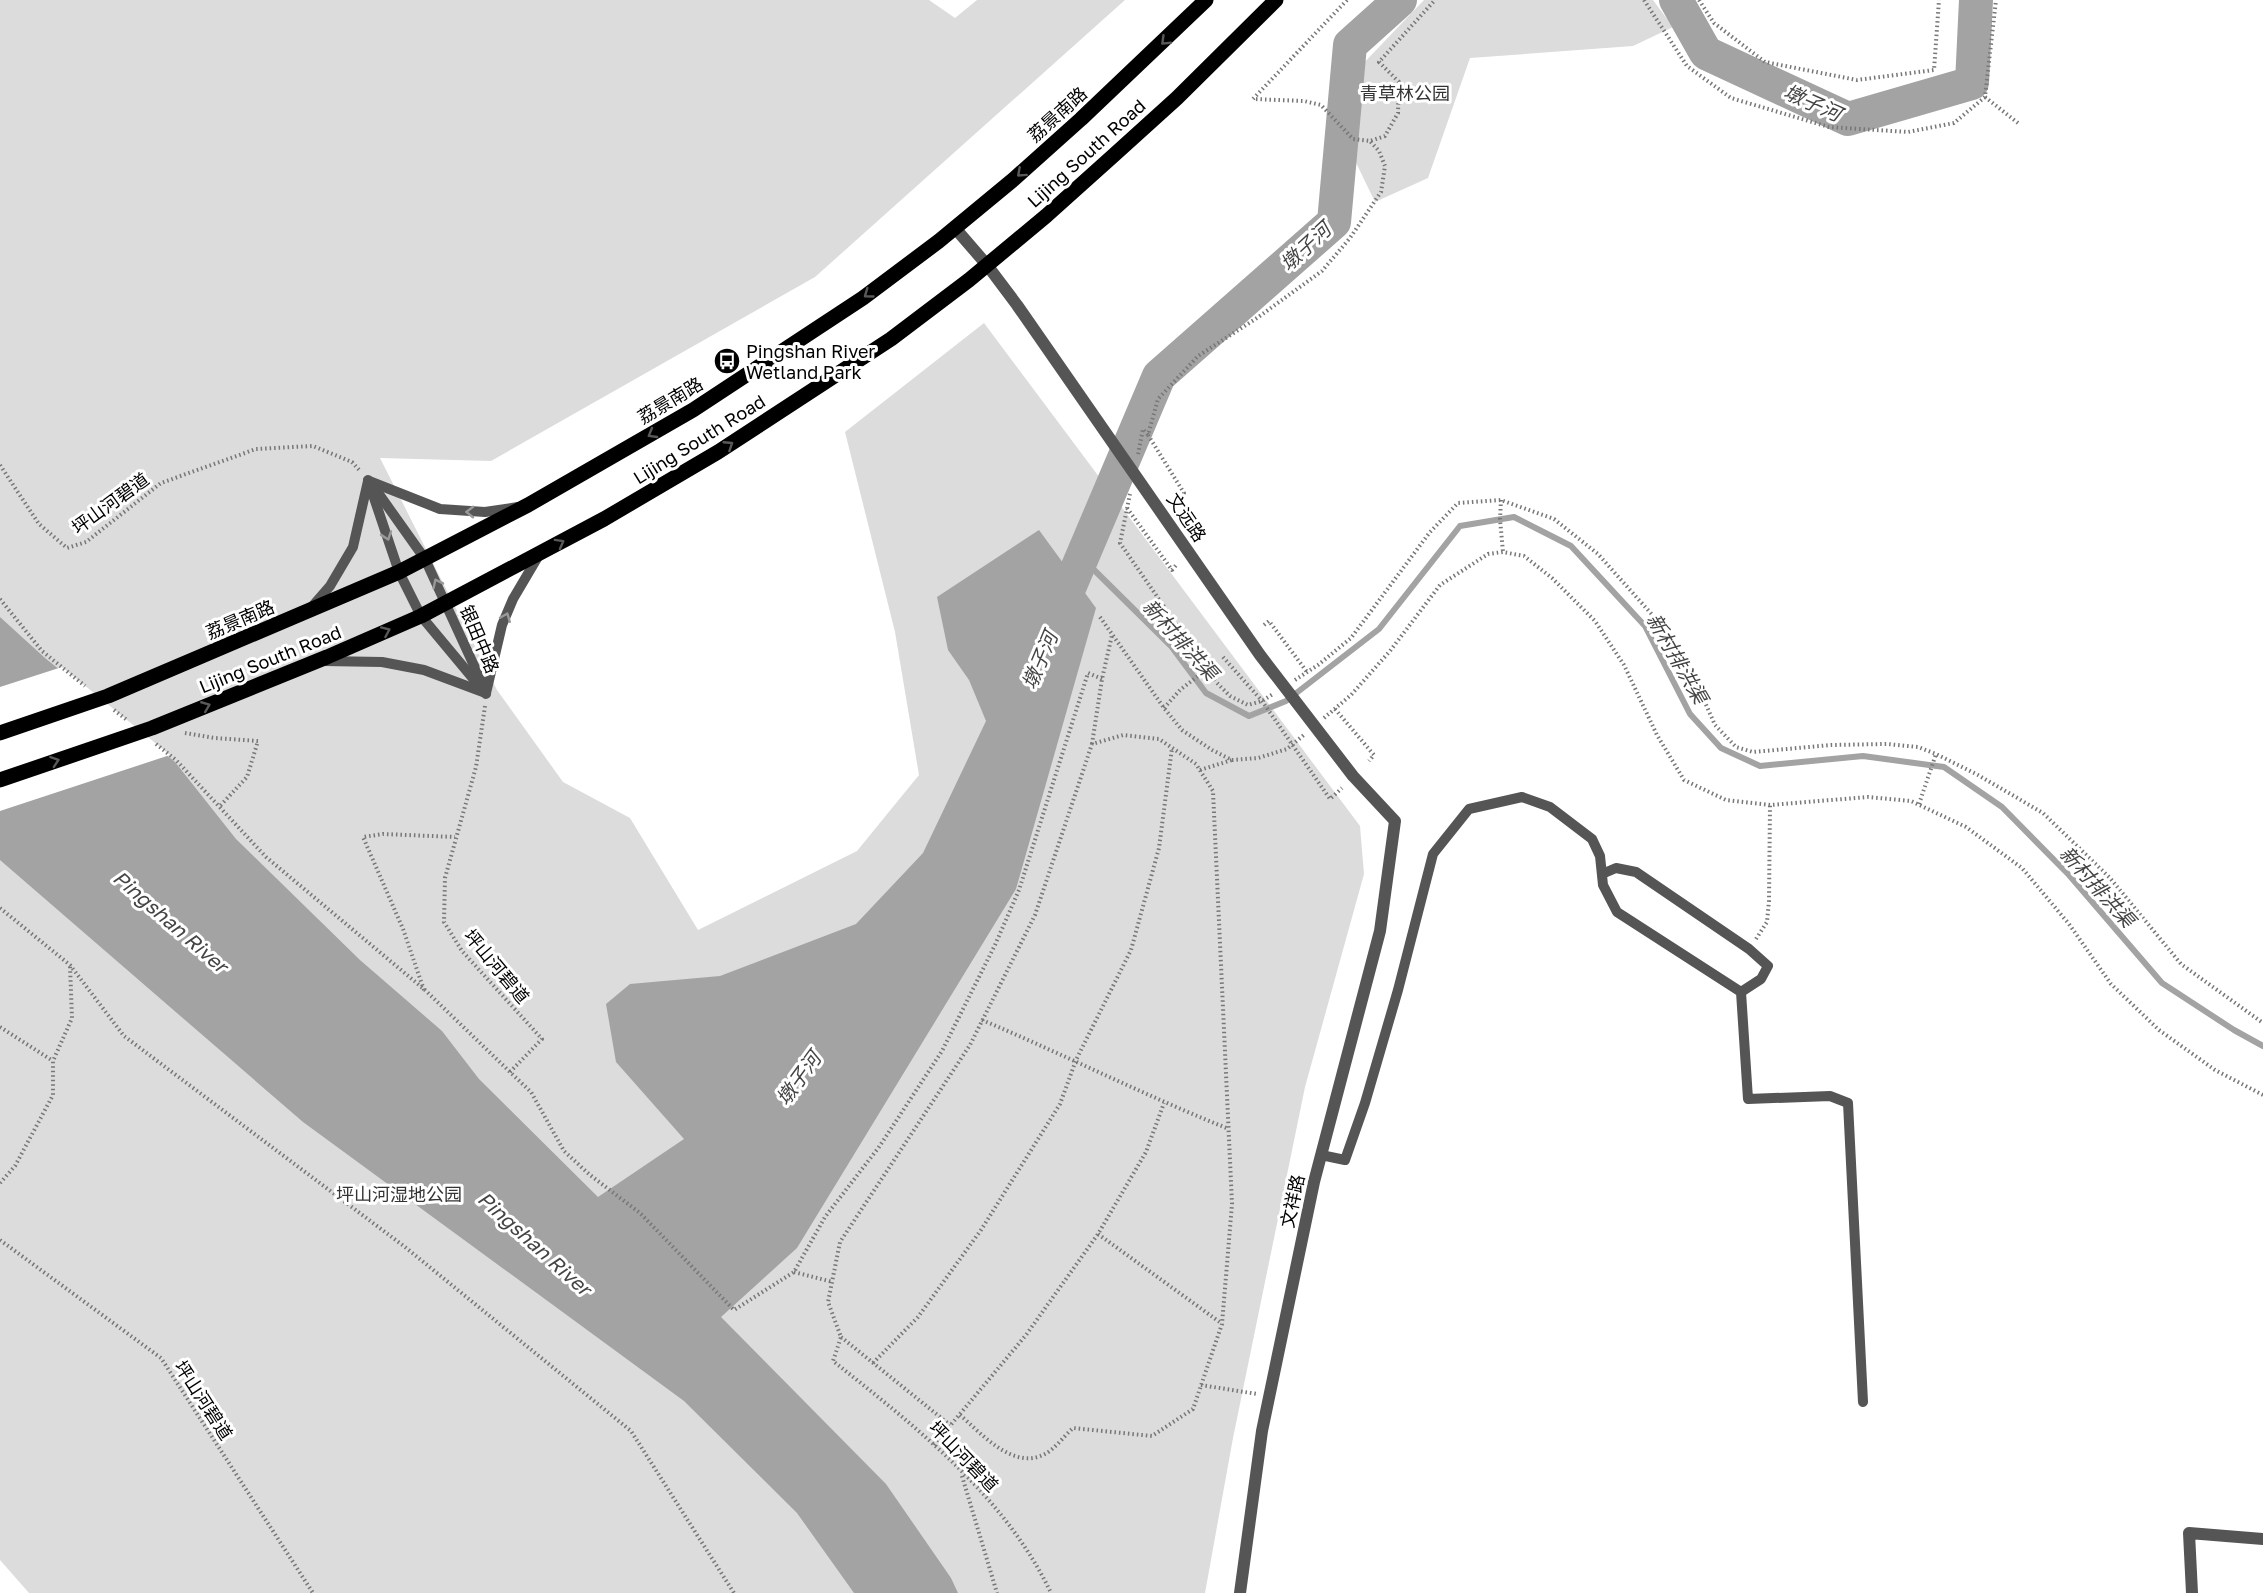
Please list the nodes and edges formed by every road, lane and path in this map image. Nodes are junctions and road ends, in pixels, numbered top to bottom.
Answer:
1 (1206, 0) edge
2 (1276, 0) edge
3 (1347, 0) edge
4 (1435, 0) edge
5 (1644, 0) edge
6 (1699, 0) edge
7 (1939, 0) edge
8 (1996, 0) edge
9 (1985, 97) junction
10 (2018, 123) dead end
11 (1370, 141) junction
12 (955, 228) junction
13 (987, 265) junction
14 (1148, 435) junction
15 (1136, 463) dead end
16 (0, 465) edge
17 (368, 480) junction
18 (1131, 485) dead end
19 (1501, 500) junction
20 (1176, 504) dead end
21 (528, 505) junction
22 (1127, 508) junction
23 (1503, 552) junction
24 (539, 554) junction
25 (425, 559) junction
26 (1177, 564) dead end
27 (399, 572) junction
28 (0, 599) edge
29 (447, 602) junction
30 (308, 612) junction
31 (421, 616) junction
32 (1100, 616) dead end
33 (1264, 625) dead end
34 (1113, 635) junction
35 (1223, 657) dead end
36 (317, 661) junction
37 (1207, 669) junction
38 (1307, 672) junction
39 (1102, 679) junction
40 (1289, 684) dead end
41 (87, 687) dead end
42 (1280, 689) dead end
43 (486, 694) junction
44 (1262, 701) junction
45 (111, 703) junction
46 (1164, 708) junction
47 (1335, 708) junction
48 (1318, 723) dead end
49 (131, 724) dead end
50 (1309, 730) dead end
51 (0, 733) edge
52 (151, 733) junction
53 (183, 733) dead end
54 (1092, 744) junction
55 (1292, 745) junction
56 (1172, 748) junction
57 (1936, 754) junction
58 (1232, 760) junction
59 (1369, 761) dead end
60 (1200, 770) junction
61 (0, 780) edge
62 (1342, 788) dead end
63 (1919, 804) junction
64 (1770, 805) junction
65 (219, 807) junction
66 (1395, 821) joint
67 (455, 837) junction
68 (1602, 874) junction
69 (0, 908) edge
70 (1749, 949) junction
71 (70, 965) junction
72 (424, 990) junction
73 (1741, 992) junction
74 (982, 1020) junction
75 (2263, 1023) edge
76 (0, 1027) edge
77 (1076, 1060) junction
78 (53, 1061) junction
79 (510, 1072) junction
80 (2263, 1095) edge
81 (1164, 1103) junction
82 (1229, 1129) junction
83 (1321, 1155) junction
84 (0, 1183) edge
85 (1098, 1234) junction
86 (0, 1240) edge
87 (794, 1272) junction
88 (833, 1282) junction
89 (1222, 1324) junction
90 (841, 1337) junction
91 (873, 1363) junction
92 (1202, 1385) junction
93 (1269, 1396) junction
94 (1863, 1402) dead end
95 (960, 1415) junction
96 (950, 1426) junction
97 (934, 1445) junction
98 (962, 1473) junction
99 (2263, 1539) edge
100 (314, 1593) edge
101 (734, 1593) edge
102 (996, 1593) edge
103 (1051, 1593) edge
104 (1240, 1593) edge
105 (2192, 1593) edge

1 -> 12 main road, 荔景南路
2 - 13 main road, Lijing South Road
3 - 11 path
4 - 11 path
5 - 9 path
6 - 7 path
8 - 9 path
9 - 10 path
11 - 14 path
12 - 13 street, 文远路
12 -> 21 main road, 荔景南路
24 -> 13 main road, Lijing South Road
13 - 66 street, 文远路
14 - 15 path
14 - 20 path
16 - 17 path, 坪山河碧道
21 -> 17 lane
17 - 25 lane, 银田中路
17 -> 27 lane, 银田中路
17 - 30 lane
18 - 22 path
19 - 23 path
19 - 38 path
19 - 57 path
21 - 25 main road, 荔景南路
22 - 26 path
22 - 37 path
23 - 47 path
23 - 64 path
24 - 29 main road, Lijing South Road
43 -> 24 lane
25 - 27 main road, 荔景南路
29 -> 25 lane, 银田中路
27 - 30 main road, 荔景南路
27 - 31 lane, 银田中路
28 - 41 path
29 - 31 main road, Lijing South Road
29 - 43 lane, 银田中路
30 - 45 main road, 荔景南路
36 -> 31 main road, Lijing South Road
31 - 43 lane, 银田中路
32 - 34 path
33 - 38 path
34 - 39 path
34 - 46 path
35 - 44 path
36 - 43 lane
52 -> 36 main road, Lijing South Road
37 - 44 path
37 - 46 path
38 - 40 path
39 - 54 path
39 - 87 path
42 - 44 path
43 - 67 path, 坪山河碧道
44 - 55 path
45 - 49 path
45 - 51 main road, 荔景南路
46 - 58 path
47 - 48 path
47 - 59 path
50 - 55 path
61 -> 52 main road, Lijing South Road
52 - 65 path
53 - 65 path
54 - 56 path
54 - 74 path
55 - 58 path
55 - 62 path
56 - 60 path
56 - 77 path
57 - 63 path
57 - 75 path
58 - 60 path
60 - 82 path
63 - 64 path
63 - 80 path
64 - 70 path
65 - 72 path
66 - 83 street, 文祥路
67 - 72 path
67 - 79 path, 坪山河碧道
68 - 70 lane
68 - 73 lane
68 - 83 lane
69 - 71 path
70 - 73 lane
71 - 78 path
71 - 101 path
72 - 79 path
73 - 94 lane
74 - 77 path
74 - 88 path
76 - 78 path
77 - 81 path
77 - 91 path
78 - 84 path
79 - 87 path
81 - 82 path
81 - 85 path
82 - 89 path
83 - 93 street, 文祥路
85 - 89 path
85 - 95 path
86 - 100 path, 坪山河碧道
87 - 88 path
88 - 90 path
89 - 92 path
90 - 91 path
90 - 97 path, 坪山河碧道
91 - 96 path
92 - 93 path
92 - 95 path
93 - 104 street, 文祥路
95 - 96 path
96 - 97 path
97 - 98 path, 坪山河碧道
98 - 102 path
98 - 103 path, 坪山河碧道
99 - 105 street

